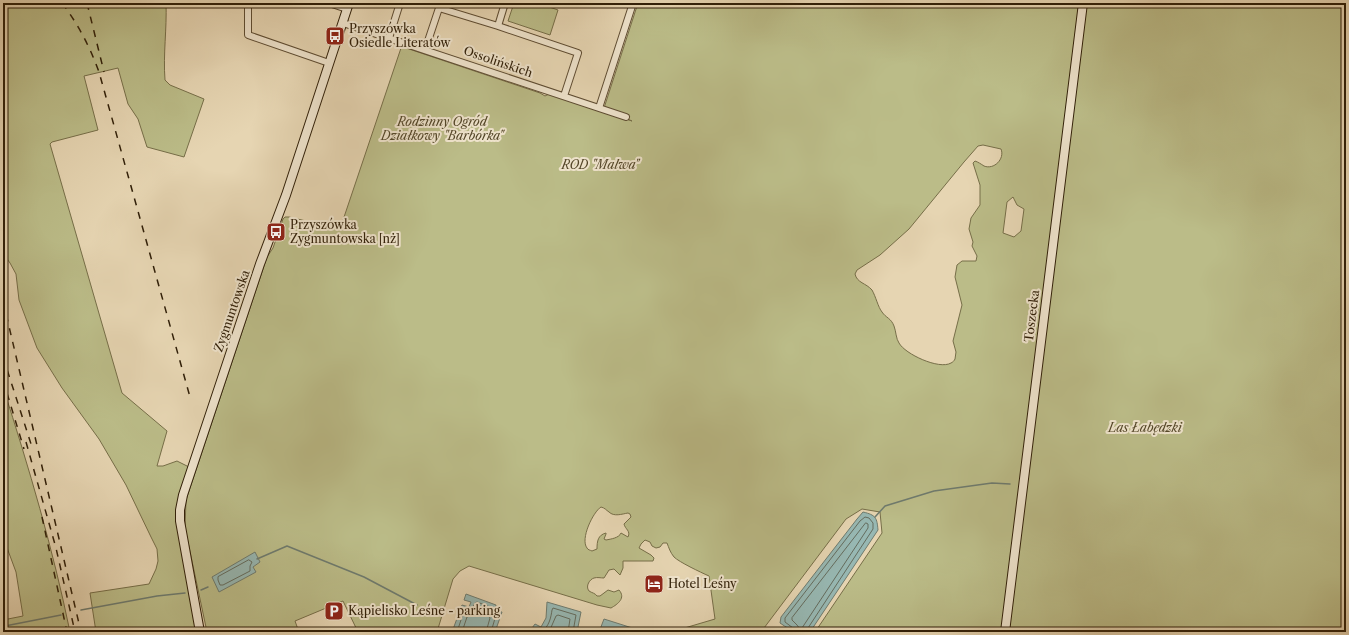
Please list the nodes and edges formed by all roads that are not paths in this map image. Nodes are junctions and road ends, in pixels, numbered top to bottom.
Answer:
1 (248, 3) edge
2 (329, 3) edge
3 (400, 3) edge
4 (506, 3) edge
5 (633, 3) edge
6 (1083, 3) edge
7 (348, 6) edge
8 (343, 22) junction
9 (498, 26) junction
10 (389, 38) junction
11 (425, 50) junction
12 (329, 63) junction
13 (564, 96) junction
14 (599, 108) junction
15 (626, 117) dead end
16 (200, 632) edge
17 (1005, 632) edge

1 - 12 street
2 - 7 street
3 - 10 street
4 - 9 street
5 - 14 street
6 - 17 street, Toszecka
7 - 8 street, Zygmuntowska
8 - 10 street, Ossolińskich
8 - 12 street, Zygmuntowska
9 - 11 street
9 - 13 street
10 - 11 street, Ossolińskich
11 - 13 street, Ossolińskich
12 - 16 street, Zygmuntowska
13 - 14 street, Ossolińskich
14 - 15 street, Ossolińskich

